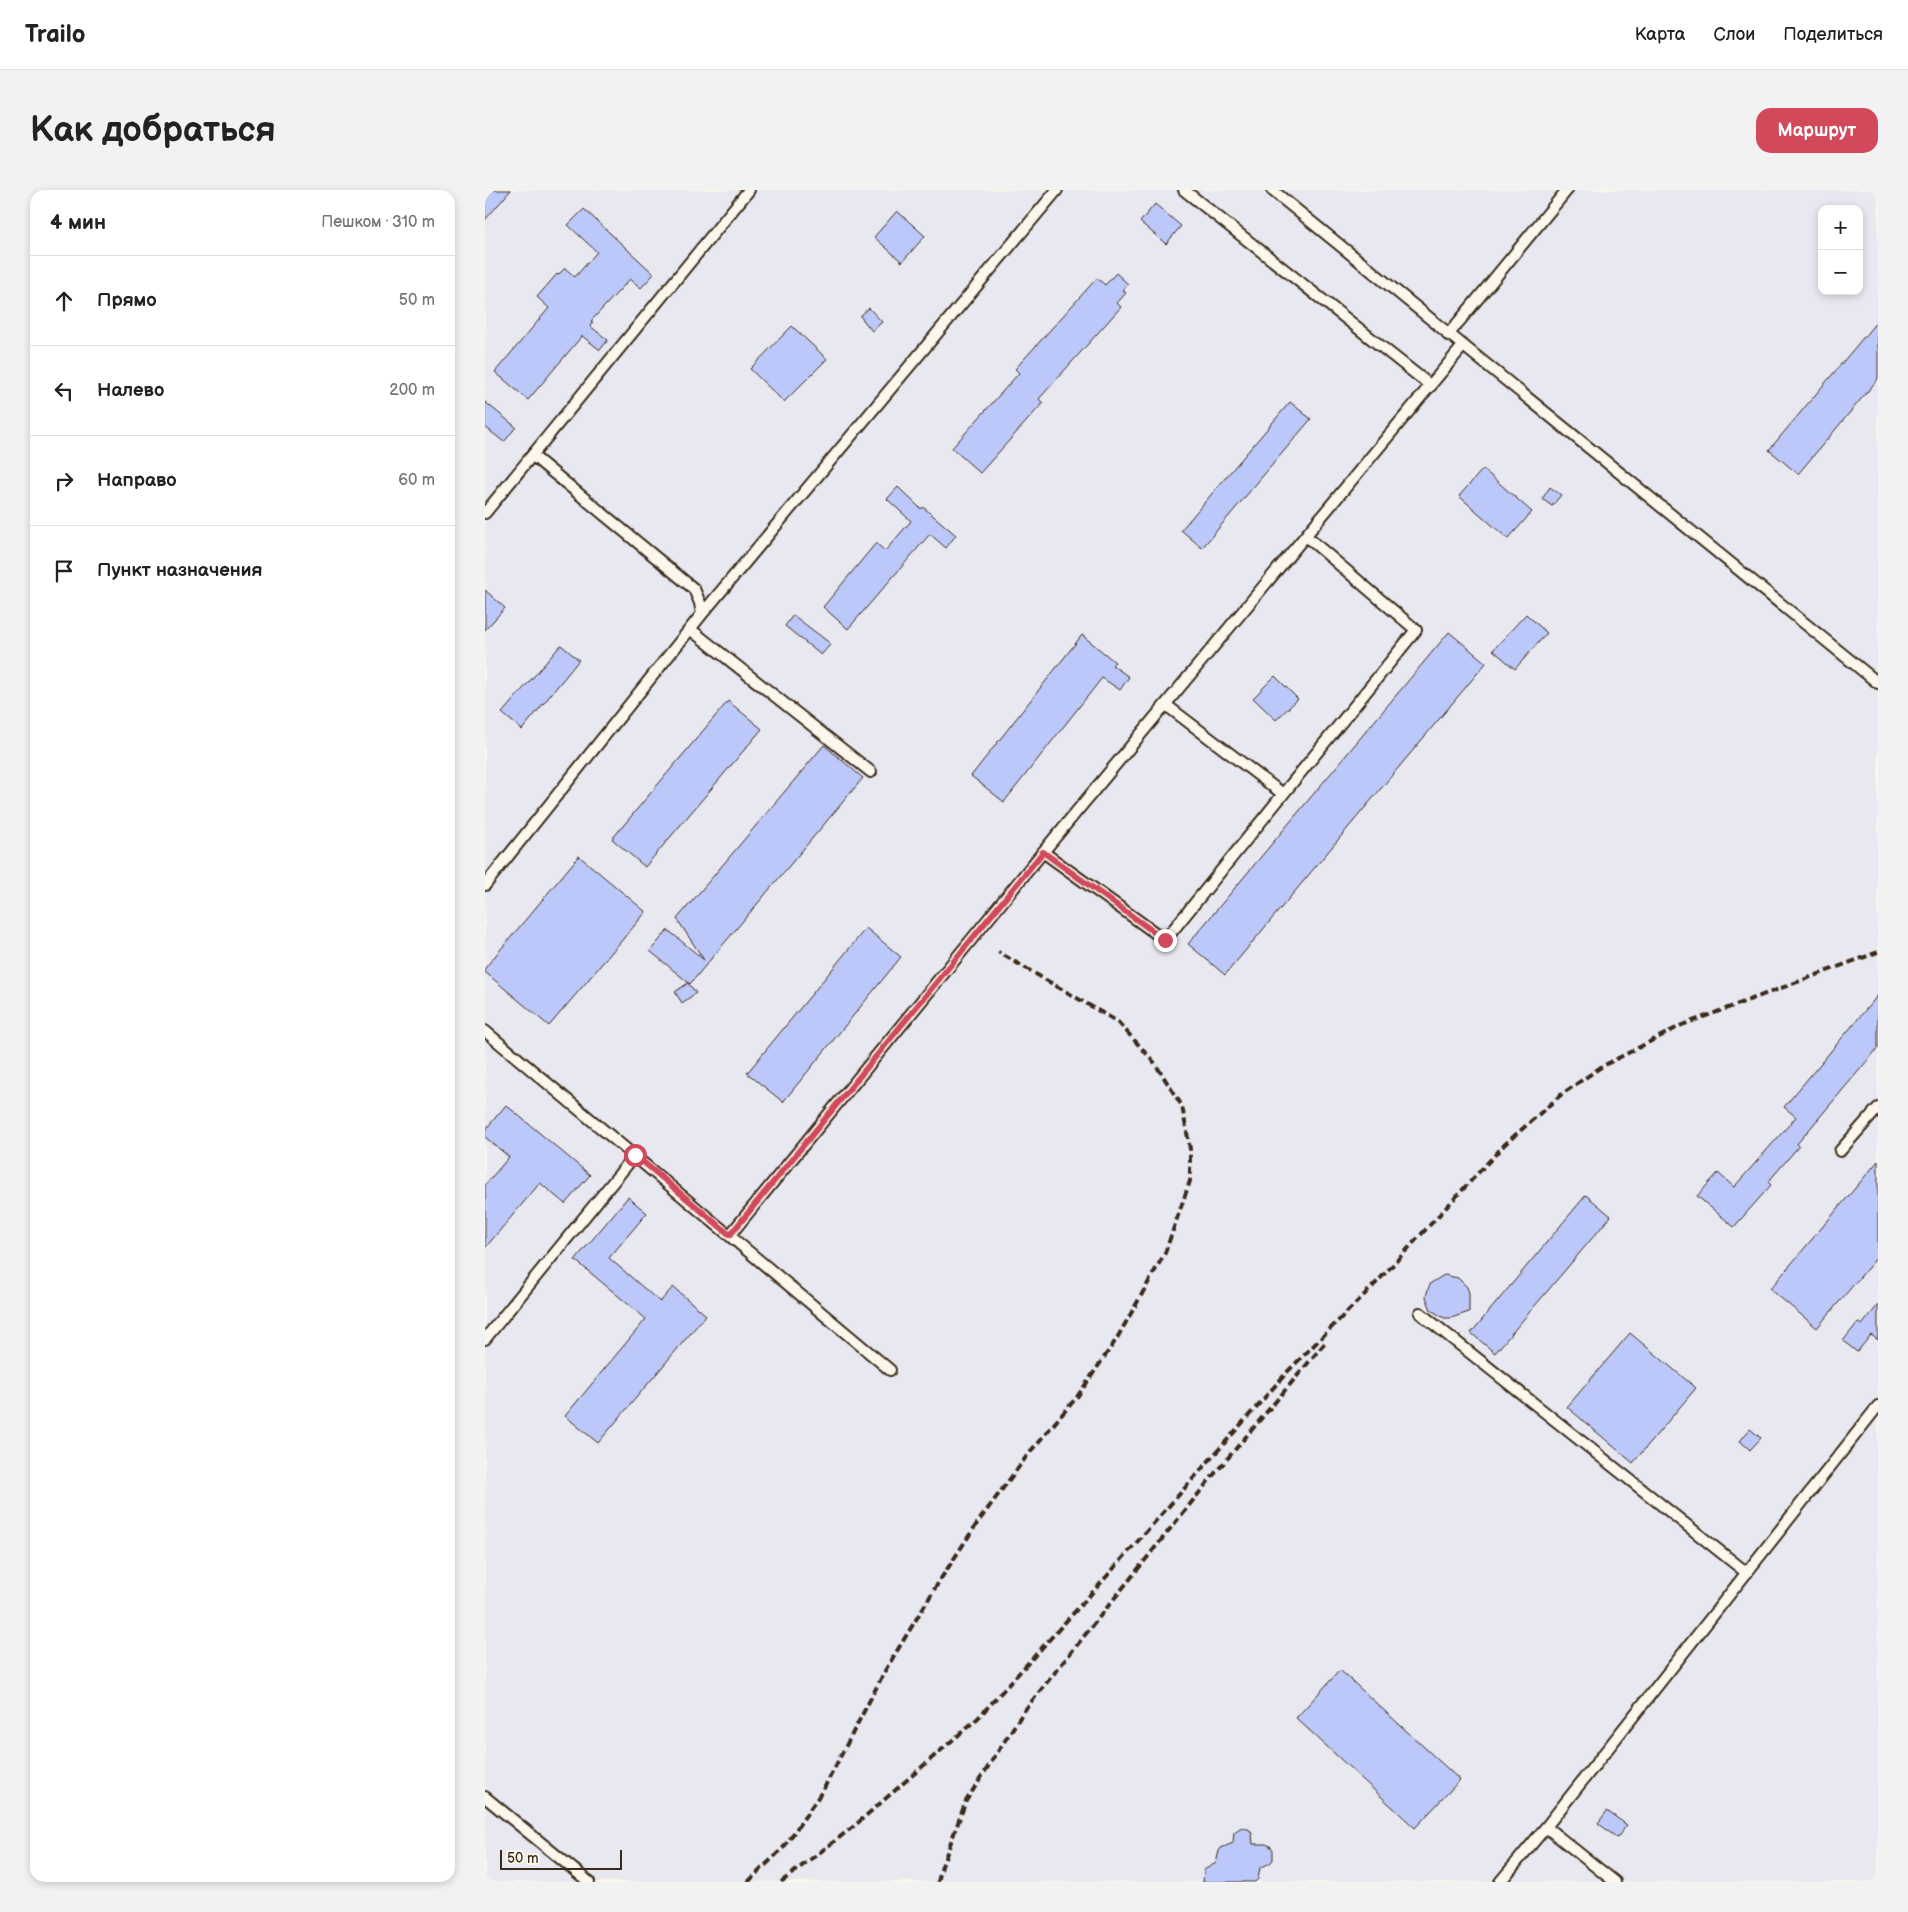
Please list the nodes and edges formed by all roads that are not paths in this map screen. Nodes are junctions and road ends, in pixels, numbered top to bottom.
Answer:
1 (749, 190) edge
2 (1057, 190) edge
3 (1184, 190) edge
4 (1272, 190) edge
5 (1567, 190) edge
6 (1448, 335) junction
7 (1463, 346) junction
8 (1431, 386) junction
9 (533, 456) junction
10 (485, 513) edge
11 (1307, 537) junction
12 (703, 614) junction
13 (690, 629) junction
14 (1878, 682) edge
15 (1166, 705) junction
16 (871, 772) dead end
17 (1283, 794) junction
18 (1043, 852) junction
19 (485, 886) edge
20 (485, 1031) edge
21 (1878, 1108) edge
22 (1841, 1151) dead end
23 (635, 1155) junction
24 (730, 1235) junction
25 (1420, 1313) dead end
26 (485, 1339) edge
27 (890, 1370) dead end
28 (1878, 1406) edge
29 (1747, 1573) junction
30 (485, 1797) edge
31 (1546, 1827) junction
32 (589, 1882) edge
33 (1499, 1882) edge
34 (1615, 1882) edge

1 - 9 lane
2 - 12 lane
3 - 8 lane
4 - 6 lane
5 - 6 lane
6 - 7 lane
7 - 8 lane
7 - 14 lane
8 - 11 lane
9 - 10 lane
9 - 12 lane
11 - 15 lane
11 - 17 lane
12 - 13 lane
13 - 16 lane
13 - 19 lane
15 - 17 lane
15 - 18 lane
17 - 18 lane
18 - 24 lane
20 - 23 lane
21 - 22 lane
23 - 24 lane
23 - 26 lane
24 - 27 lane
25 - 29 lane
28 - 29 lane
29 - 31 lane
30 - 32 lane
31 - 33 lane
31 - 34 lane

